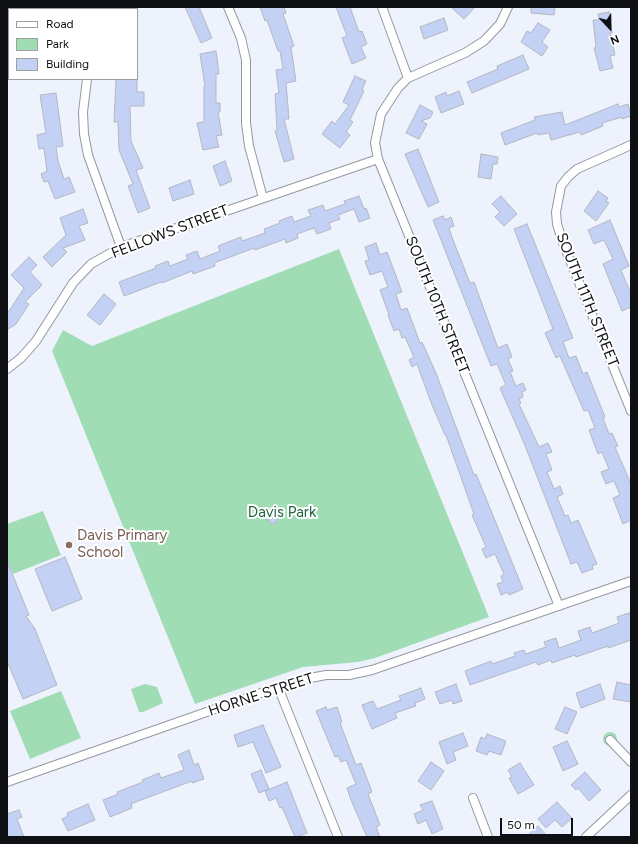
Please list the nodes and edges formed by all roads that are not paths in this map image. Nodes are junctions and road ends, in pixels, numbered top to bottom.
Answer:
1 (228, 7) edge
2 (382, 7) edge
3 (508, 7) edge
4 (408, 78) junction
5 (87, 80) edge
6 (631, 145) edge
7 (378, 159) junction
8 (263, 198) junction
9 (121, 247) junction
10 (7, 369) edge
11 (631, 411) edge
12 (631, 581) edge
13 (560, 606) junction
14 (278, 687) junction
15 (610, 740) dead end
16 (631, 762) edge
17 (7, 782) edge
18 (631, 795) edge
19 (473, 798) dead end
20 (338, 837) edge
21 (488, 837) edge
22 (586, 837) edge

1 - 8 street
2 - 4 street
3 - 4 street
4 - 7 street, SOUTH 10TH STREET
5 - 9 street
6 - 11 street, SOUTH 11TH STREET
7 - 8 street, FELLOWS STREET
7 - 13 street, SOUTH 10TH STREET
8 - 9 street, FELLOWS STREET
9 - 10 street, FELLOWS STREET
12 - 13 street, HORNE STREET
13 - 14 street, HORNE STREET
14 - 17 street, HORNE STREET
14 - 20 street
15 - 16 street
18 - 22 street
19 - 21 street

